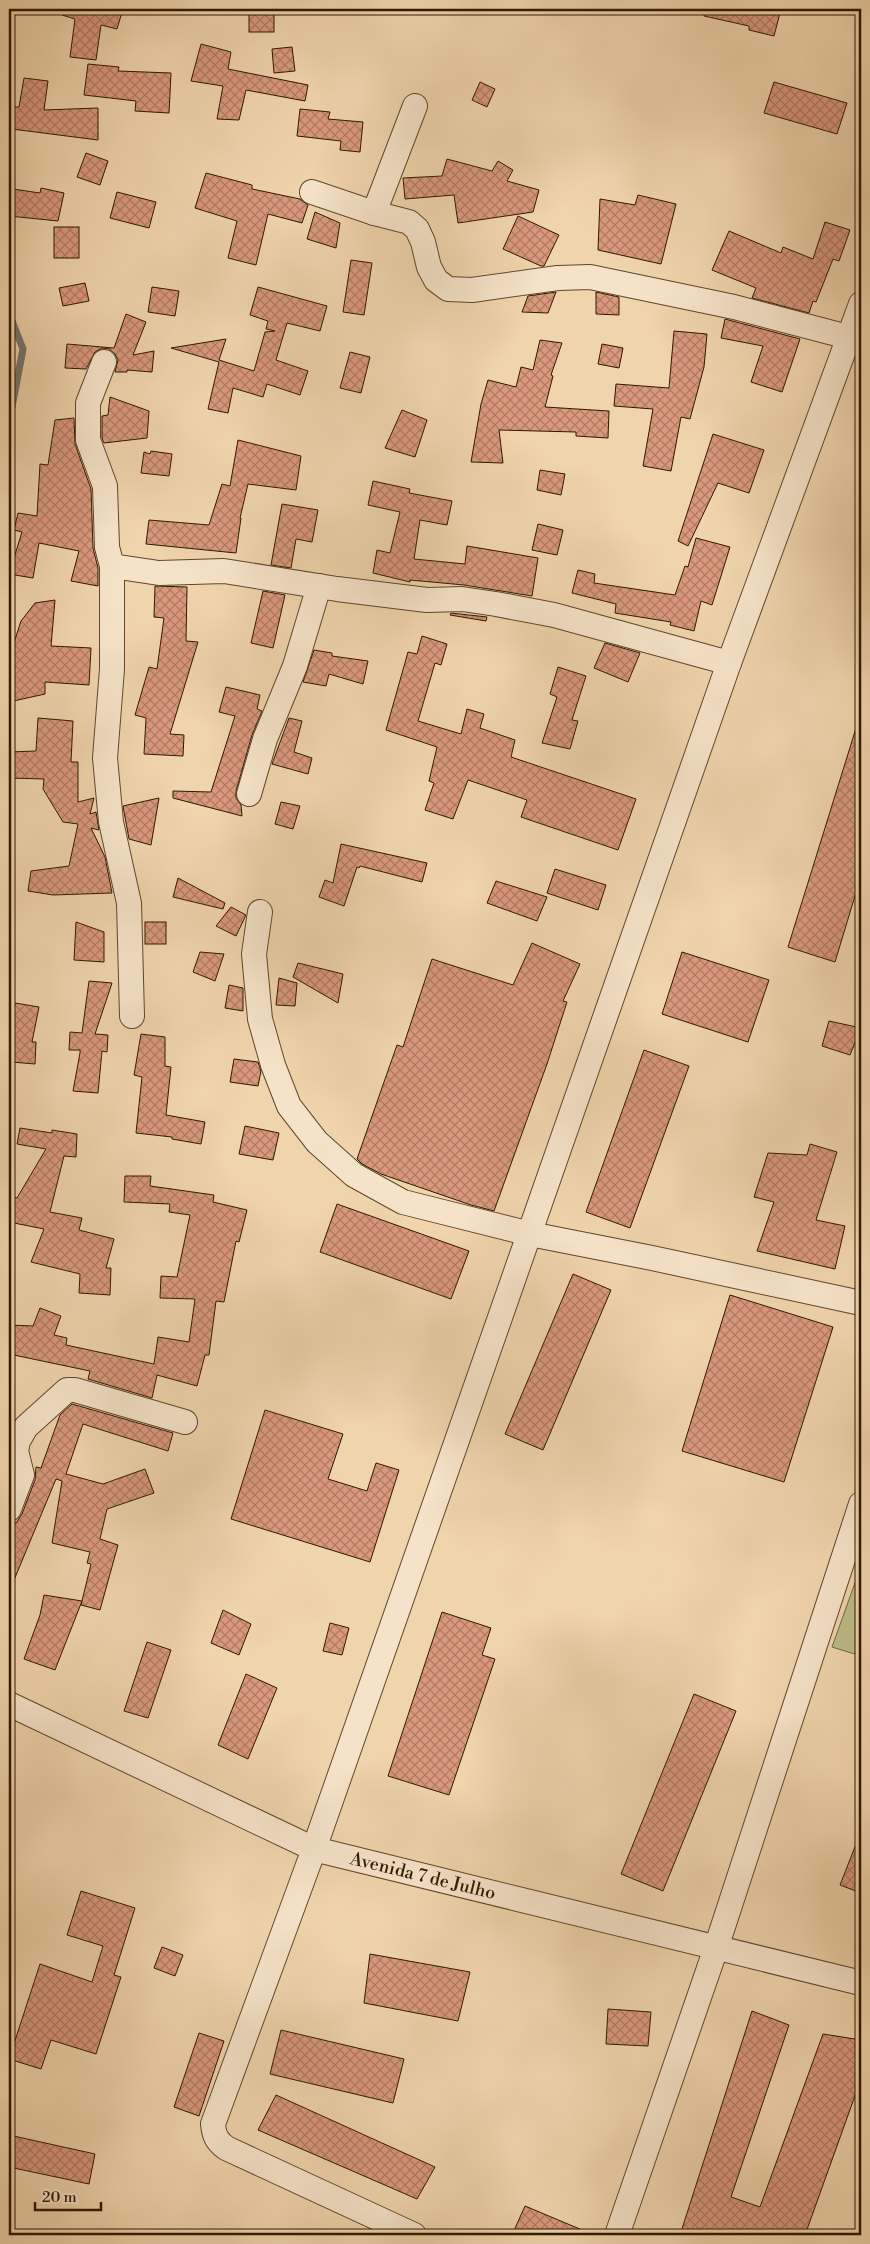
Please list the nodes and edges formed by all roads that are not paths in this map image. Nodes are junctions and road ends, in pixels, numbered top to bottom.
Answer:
1 (415, 106) dead end
2 (312, 192) dead end
3 (374, 213) junction
4 (861, 304) edge
5 (848, 337) junction
6 (104, 362) dead end
7 (112, 566) junction
8 (319, 586) junction
9 (729, 664) junction
10 (249, 794) dead end
11 (260, 912) dead end
12 (132, 1016) dead end
13 (530, 1234) junction
14 (861, 1303) edge
15 (185, 1422) dead end
16 (861, 1504) edge
17 (9, 1509) edge
18 (9, 1704) edge
19 (314, 1848) junction
20 (716, 1948) junction
21 (861, 1982) edge
22 (414, 2235) edge
23 (617, 2235) edge

1 - 3 street
2 - 3 street
3 - 5 street
4 - 5 street
5 - 9 street
6 - 7 street
7 - 8 street
7 - 12 street
8 - 9 street
8 - 10 street
9 - 13 street
11 - 13 street
13 - 14 street
13 - 19 street
15 - 17 street
16 - 20 street
18 - 19 street, Avenida 7 de Julho
19 - 20 street, Avenida 7 de Julho
19 - 22 street
20 - 21 street, Avenida 7 de Julho
20 - 23 street

